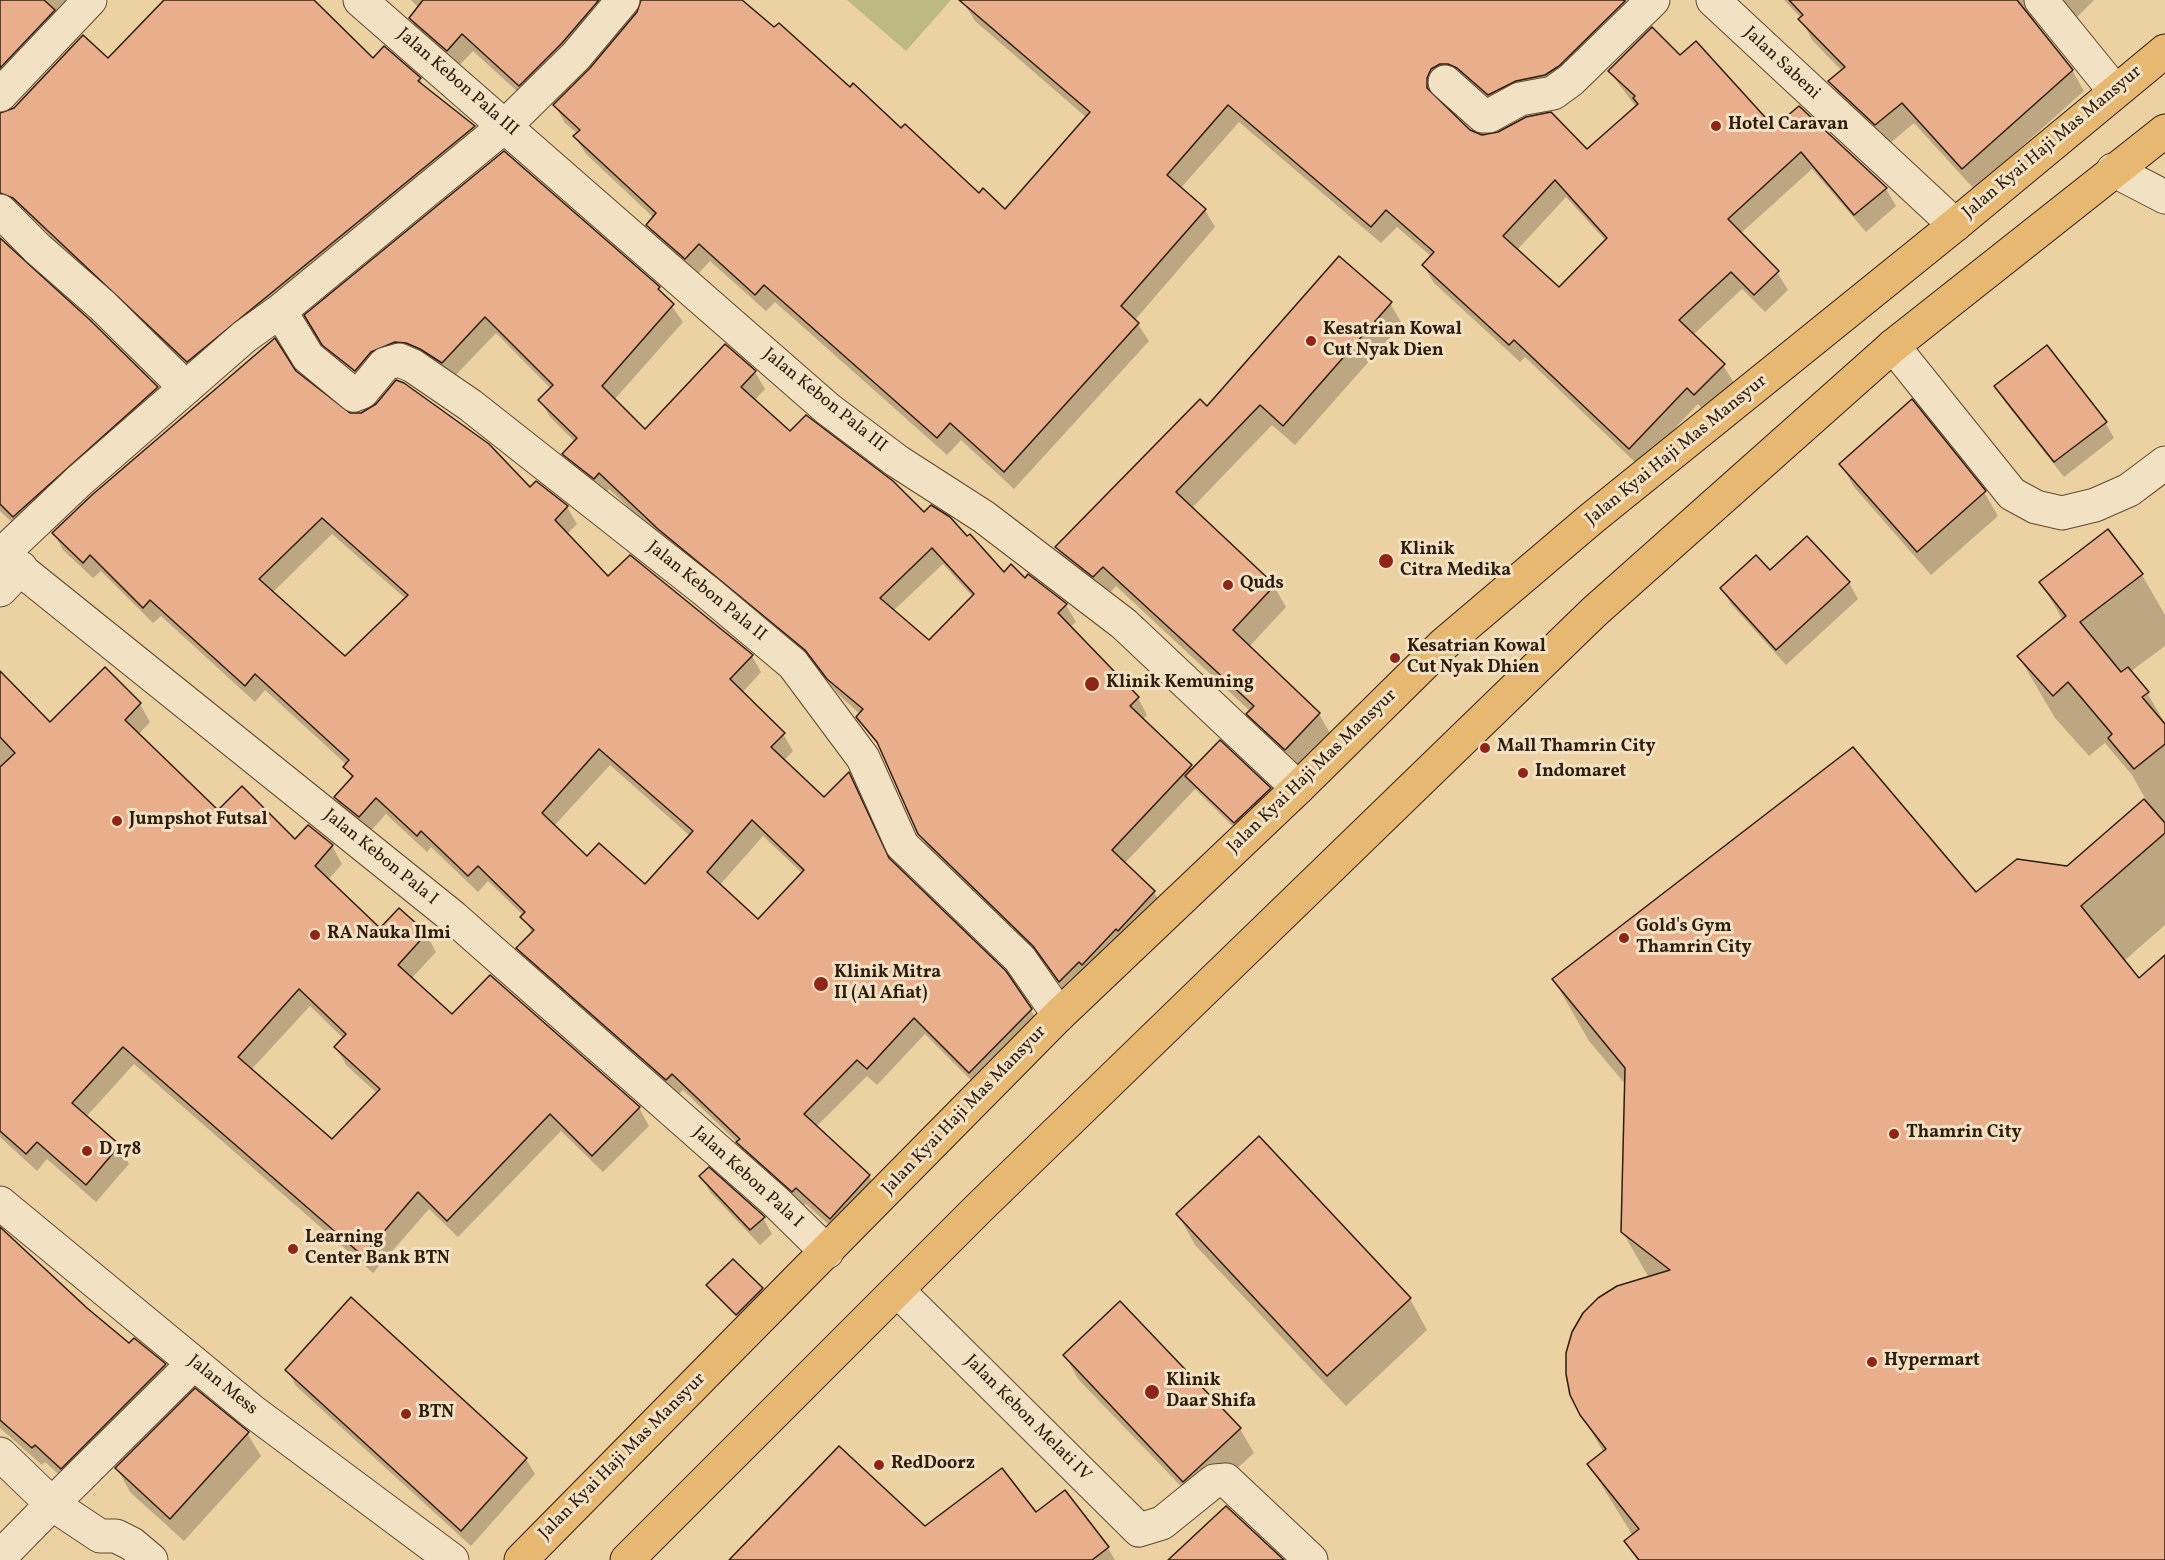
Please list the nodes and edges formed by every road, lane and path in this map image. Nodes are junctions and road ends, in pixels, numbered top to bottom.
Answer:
1 (90, 0) edge
2 (360, 0) edge
3 (623, 0) edge
4 (1653, 0) edge
5 (1713, 0) edge
6 (2041, 0) edge
7 (2165, 51) edge
8 (1445, 82) dead end
9 (2114, 90) junction
10 (0, 95) edge
11 (506, 125) junction
12 (2165, 131) edge
13 (2113, 170) junction
14 (2165, 197) edge
15 (0, 211) edge
16 (1955, 225) junction
17 (280, 311) junction
18 (1893, 346) junction
19 (186, 388) junction
20 (2165, 463) edge
21 (6, 566) edge
22 (1298, 788) junction
23 (1059, 1015) junction
24 (0, 1203) edge
25 (827, 1252) junction
26 (898, 1291) junction
27 (194, 1363) junction
28 (0, 1454) edge
29 (52, 1504) junction
30 (0, 1557) edge
31 (151, 1560) edge
32 (452, 1560) edge
33 (521, 1560) edge
34 (627, 1560) edge
35 (1311, 1560) edge

1 - 10 street
2 - 11 street, Jalan Kebon Pala III
3 - 11 street
4 - 8 street
5 - 16 street, Jalan Sabeni
6 - 9 street
7 - 9 main road, Jalan Kyai Haji Mas Mansyur
9 - 16 main road, Jalan Kyai Haji Mas Mansyur
11 - 17 street
11 - 22 street, Jalan Kebon Pala III
12 - 13 main road
13 - 14 street
13 - 18 main road
15 - 19 street
16 - 22 main road, Jalan Kyai Haji Mas Mansyur
17 - 19 street
17 - 23 street, Jalan Kebon Pala II
18 - 20 street
18 - 26 main road
19 - 21 street
21 - 25 street, Jalan Kebon Pala I
22 - 23 main road, Jalan Kyai Haji Mas Mansyur
23 - 25 main road, Jalan Kyai Haji Mas Mansyur
24 - 27 street, Jalan Mess
25 - 33 main road, Jalan Kyai Haji Mas Mansyur
26 - 34 main road
26 - 35 street, Jalan Kebon Melati IV
27 - 29 street
27 - 32 street, Jalan Mess
28 - 29 street
29 - 30 street
29 - 31 street

